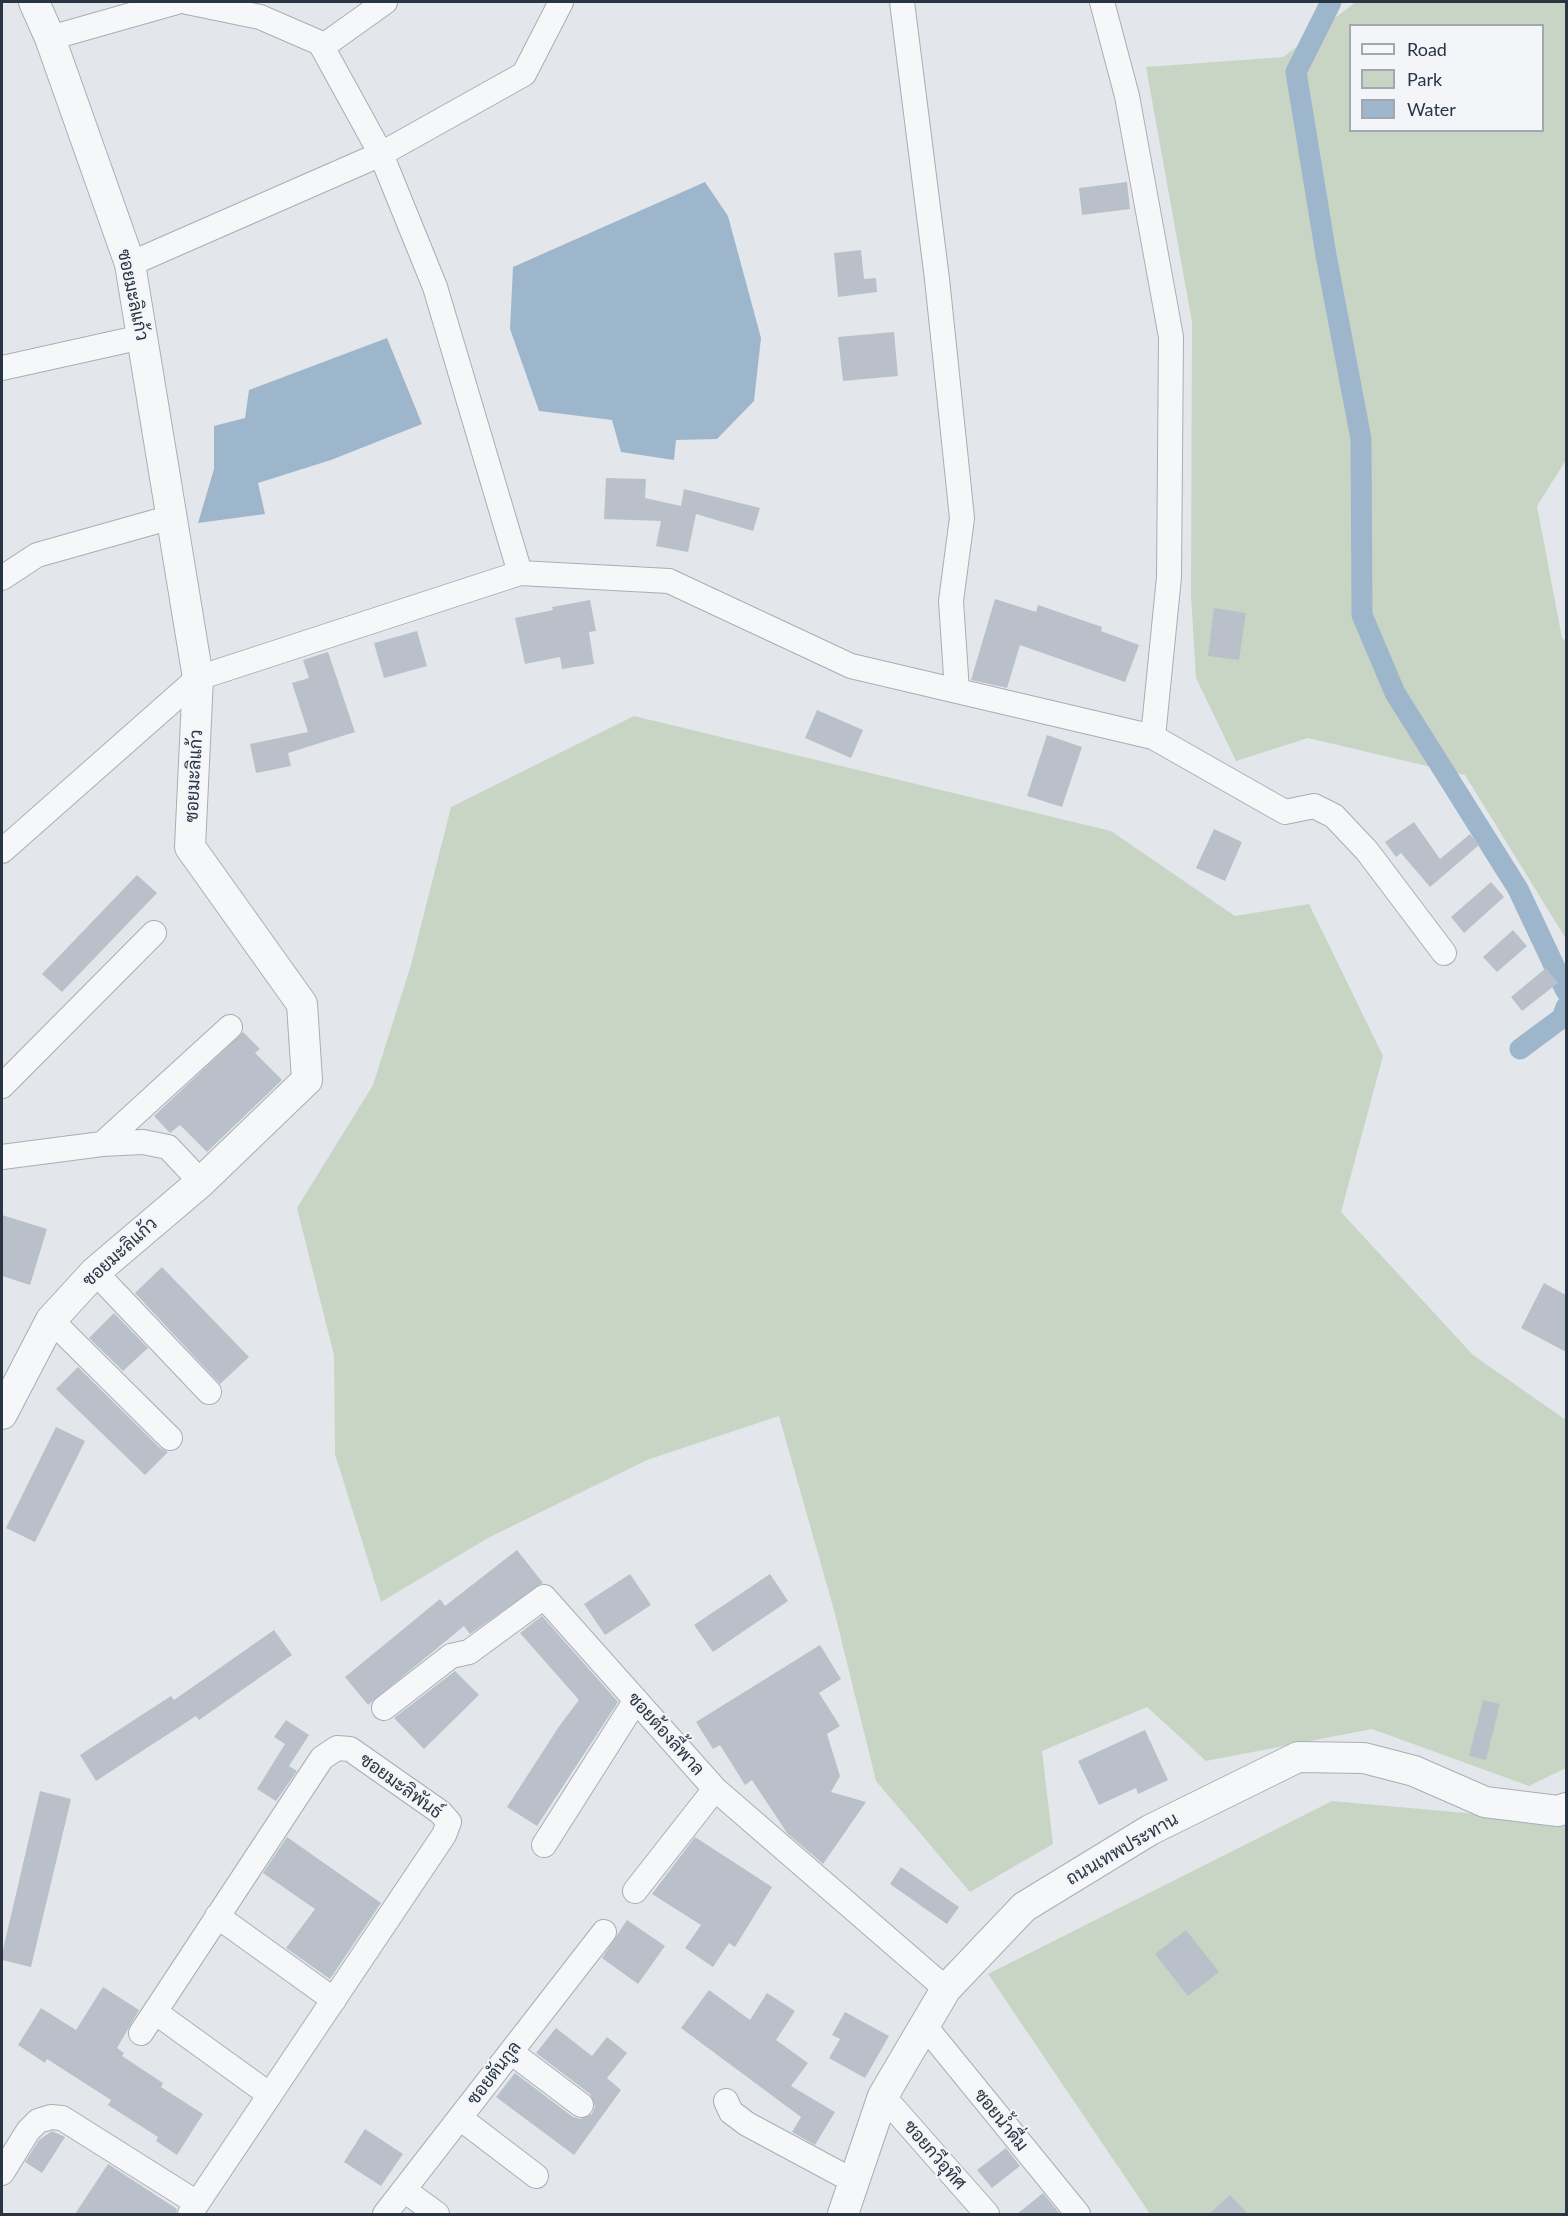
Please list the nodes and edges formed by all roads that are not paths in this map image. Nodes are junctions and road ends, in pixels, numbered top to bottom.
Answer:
1 (34, 2) edge
2 (177, 2) edge
3 (187, 2) edge
4 (385, 2) edge
5 (561, 2) edge
6 (902, 2) edge
7 (1102, 2) edge
8 (50, 38) junction
9 (322, 47) junction
10 (381, 154) junction
11 (130, 264) junction
12 (142, 337) junction
13 (2, 368) edge
14 (172, 517) junction
15 (520, 573) junction
16 (2, 578) edge
17 (198, 678) junction
18 (957, 691) junction
19 (1153, 737) junction
20 (2, 851) edge
21 (154, 933) dead end
22 (1444, 953) dead end
23 (230, 1027) dead end
24 (2, 1086) edge
25 (102, 1144) junction
26 (2, 1157) edge
27 (201, 1182) junction
28 (95, 1272) junction
29 (51, 1320) junction
30 (209, 1392) dead end
31 (2, 1414) edge
32 (170, 1438) dead end
33 (636, 1700) junction
34 (384, 1708) dead end
35 (715, 1789) junction
36 (1566, 1808) edge
37 (544, 1845) dead end
38 (635, 1891) dead end
39 (217, 1916) junction
40 (604, 1932) dead end
41 (946, 1989) junction
42 (334, 2000) junction
43 (155, 2012) junction
44 (924, 2025) junction
45 (141, 2033) dead end
46 (511, 2052) junction
47 (270, 2095) junction
48 (883, 2096) junction
49 (726, 2101) dead end
50 (581, 2105) dead end
51 (460, 2118) junction
52 (2, 2173) edge
53 (536, 2176) dead end
54 (404, 2190) junction
55 (849, 2205) edge
56 (194, 2209) edge
57 (385, 2214) edge
58 (437, 2214) edge
59 (987, 2214) edge
60 (1078, 2214) edge

1 - 8 street, ซอยมะลิแก้ว
2 - 8 street
3 - 9 street
4 - 9 street
5 - 10 street
6 - 18 street
7 - 19 street
8 - 11 street, ซอยมะลิแก้ว
9 - 10 street
10 - 11 street
10 - 15 street
11 - 12 street, ซอยมะลิแก้ว
12 - 13 street
12 - 14 street, ซอยมะลิแก้ว
14 - 16 street
14 - 17 street, ซอยมะลิแก้ว
15 - 17 street
15 - 18 street
17 - 20 street
17 - 27 street, ซอยมะลิแก้ว
18 - 19 street
19 - 22 street
21 - 24 street
23 - 25 street
25 - 26 street
25 - 27 street
27 - 28 street, ซอยมะลิแก้ว
28 - 29 street, ซอยมะลิแก้ว
28 - 30 street
29 - 31 street, ซอยมะลิแก้ว
29 - 32 street
33 - 34 street, ซอยต้องลี้พาล
33 - 35 street, ซอยต้องลี้พาล
33 - 37 street
35 - 38 street
35 - 41 street, ซอยต้องลี้พาล
36 - 41 street, ถนนเทพประทาน
39 - 42 street
39 - 42 street, ซอยมะลิพันธ์
39 - 43 street, ซอยมะลิพันธ์
40 - 46 street, ซอยตันกูล
41 - 44 street, ถนนเทพประทาน
42 - 47 street, ซอยมะลิพันธ์
43 - 45 street, ซอยมะลิพันธ์
43 - 47 street
44 - 48 street, ถนนเทพประทาน
44 - 60 street, ซอยน้ำดื่ม
46 - 50 street
46 - 51 street, ซอยตันกูล
47 - 56 street, ซอยมะลิพันธ์
48 - 55 street, ถนนเทพประทาน
48 - 59 street, ซอยกวีอุทิศ
49 - 55 street
51 - 53 street
51 - 54 street, ซอยตันกูล
52 - 56 street
54 - 57 street, ซอยตันกูล
54 - 58 street

